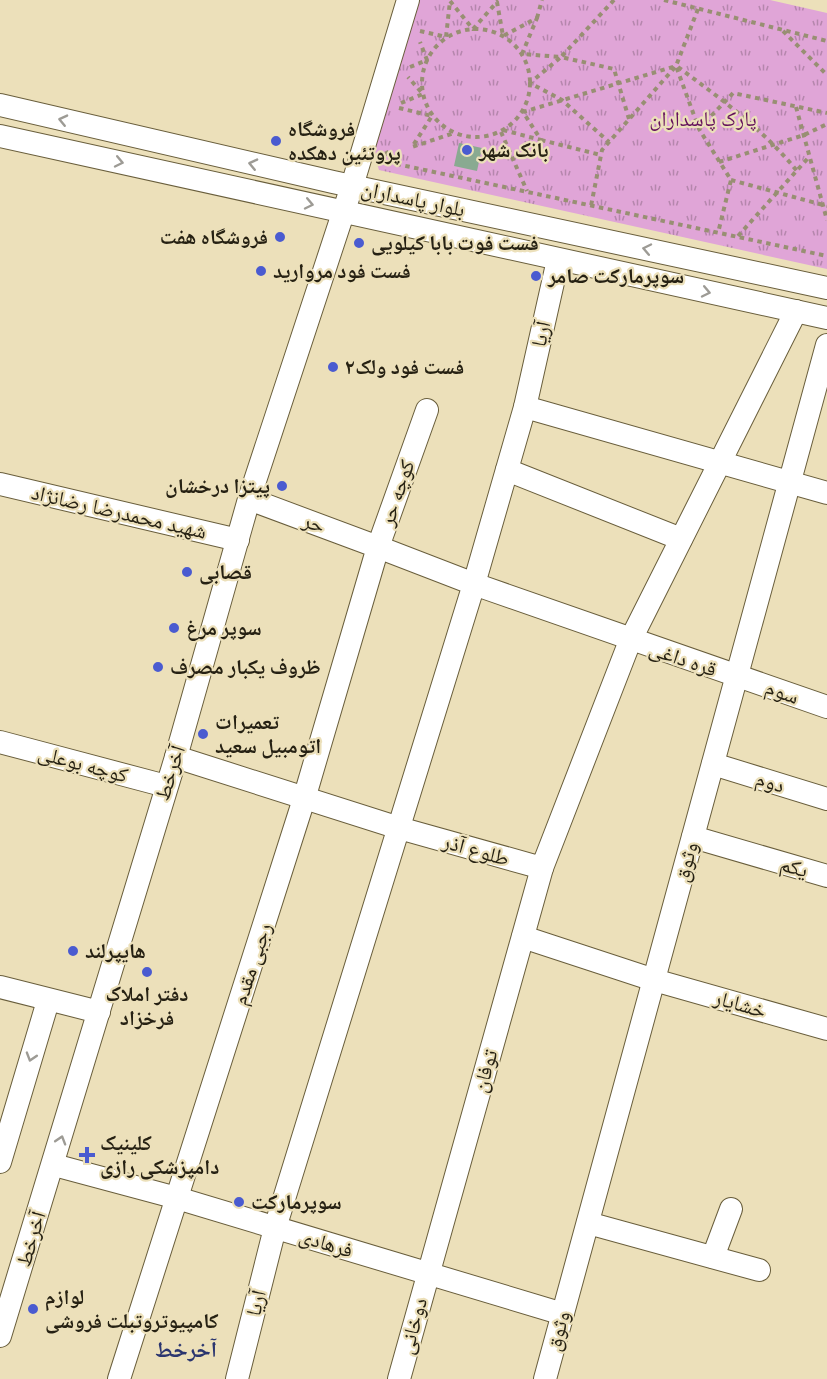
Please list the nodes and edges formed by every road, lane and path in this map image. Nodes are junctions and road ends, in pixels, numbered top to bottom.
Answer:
1 (408, 0) edge
2 (542, 0) edge
3 (614, 0) edge
4 (664, 0) edge
5 (496, 1) edge
6 (698, 9) junction
7 (537, 18) junction
8 (473, 29) junction
9 (782, 29) junction
10 (503, 36) junction
11 (446, 37) junction
12 (827, 40) edge
13 (522, 54) junction
14 (561, 57) junction
15 (405, 60) dead end
16 (427, 60) junction
17 (676, 66) junction
18 (402, 71) junction
19 (827, 75) edge
20 (531, 82) junction
21 (619, 83) junction
22 (423, 94) junction
23 (562, 100) junction
24 (725, 102) junction
25 (0, 105) edge
26 (796, 107) junction
27 (523, 112) junction
28 (827, 112) edge
29 (432, 116) junction
30 (629, 119) junction
31 (827, 124) edge
32 (699, 129) junction
33 (502, 131) junction
34 (454, 133) junction
35 (804, 135) junction
36 (0, 136) edge
37 (541, 140) junction
38 (382, 142) dead end
39 (609, 142) junction
40 (776, 144) junction
41 (601, 155) junction
42 (809, 157) junction
43 (719, 162) junction
44 (797, 171) junction
45 (730, 180) junction
46 (351, 186) junction
47 (528, 192) junction
48 (778, 193) junction
49 (591, 206) junction
50 (825, 206) edge
51 (342, 211) junction
52 (827, 220) edge
53 (718, 233) junction
54 (738, 237) junction
55 (827, 256) edge
56 (558, 260) junction
57 (827, 288) edge
58 (796, 311) junction
59 (827, 318) edge
60 (827, 345) edge
61 (525, 407) junction
62 (427, 410) dead end
63 (720, 462) junction
64 (507, 470) junction
65 (789, 482) junction
66 (0, 484) edge
67 (827, 493) edge
68 (249, 499) junction
69 (681, 539) junction
70 (238, 540) junction
71 (378, 547) junction
72 (474, 584) junction
73 (630, 641) junction
74 (736, 677) junction
75 (827, 707) edge
76 (0, 742) edge
77 (176, 758) junction
78 (713, 764) junction
79 (166, 786) junction
80 (304, 799) junction
81 (827, 799) edge
82 (399, 828) junction
83 (693, 837) junction
84 (542, 868) junction
85 (827, 876) edge
86 (523, 937) junction
87 (654, 980) junction
88 (0, 987) edge
89 (48, 1001) junction
90 (99, 1012) junction
91 (827, 1029) edge
92 (0, 1162) edge
93 (54, 1165) junction
94 (177, 1198) junction
95 (730, 1209) dead end
96 (588, 1223) junction
97 (275, 1228) junction
98 (713, 1257) junction
99 (759, 1270) dead end
100 (427, 1273) junction
101 (562, 1314) junction
102 (0, 1336) edge
103 (119, 1379) edge
104 (237, 1379) edge
105 (399, 1379) edge
106 (545, 1379) edge

1 - 46 street, آخرخط
2 - 7 path
3 - 14 path
4 - 6 path
5 - 8 path
5 - 10 path
6 - 9 path
6 - 17 path
7 - 10 path
7 - 13 path
8 - 10 path
8 - 11 path
8 - 11 path
9 - 12 path
9 - 19 path
10 - 13 path
11 - 16 path
11 - 16 path
13 - 14 path
13 - 20 path
14 - 20 path
14 - 21 path
15 - 18 path
16 - 18 path
16 - 22 path
17 - 21 path
17 - 24 path
17 - 30 path
17 - 32 path
18 - 22 path
20 - 23 path
20 - 27 path
21 - 23 path
21 - 30 path
22 - 29 path
22 - 29 path
23 - 27 path
23 - 39 path
24 - 26 path
24 - 32 path
24 - 40 path
46 -> 25 street, بلوار پاسداران
26 - 28 path
26 - 35 path
27 - 33 path
27 - 37 path
29 - 34 path
29 - 34 path
30 - 39 path
31 - 35 path
32 - 43 path
33 - 34 path
33 - 37 path
33 - 47 path
35 - 40 path
35 - 42 path
36 -> 51 street, بلوار پاسداران
37 - 41 path
38 - 47 path
39 - 41 path
40 - 43 path
40 - 44 path
41 - 49 path
42 - 44 path
42 - 50 path
43 - 45 path
44 - 48 path
45 - 48 path
45 - 53 path
46 - 51 street, آخرخط
57 -> 46 street, بلوار پاسداران
47 - 49 path
48 - 50 path
48 - 54 path
49 - 53 path
50 - 52 path
51 - 56 street, بلوار پاسداران
51 - 68 street, آخرخط
53 - 54 path
54 - 55 path
56 -> 58 street, بلوار پاسداران
56 - 61 street, آریا
58 - 59 street, بلوار پاسداران
58 - 63 street
60 - 65 street, وثوق
61 - 63 street
61 - 64 street, آریا
62 - 71 street, کوچه حر
63 - 65 street
63 - 69 street
64 - 69 street
64 - 72 street, آریا
65 - 67 street
65 - 74 street, وثوق
66 - 70 street, شهید محمدرضا رضانژاد
68 - 70 street, آخرخط
68 - 71 street, حر
69 - 73 street
70 - 77 street, آخرخط
71 - 72 street, کوچه حر
71 - 80 street, رجبی مقدم
72 - 73 street, کوچه حر
72 - 82 street, آریا
73 - 74 street, قره داغی
73 - 84 street
74 - 75 street, سوم
74 - 78 street, وثوق
76 - 79 street, کوچه بوعلی
77 - 79 street, آخرخط
77 - 80 street, طلوع آذر
78 - 81 street, دوم
78 - 83 street, وثوق
79 - 90 street, آخرخط
80 - 82 street, طلوع آذر
80 - 94 street, رجبی مقدم
82 - 84 street, طلوع آذر
82 - 97 street, آریا
83 - 85 street, یکم
83 - 87 street, وثوق
84 - 86 street, توفان
86 - 87 street, خشایار
86 - 100 street, توفان
87 - 91 street, خشایار
87 - 96 street, وثوق
88 - 89 street
89 - 90 street
89 -> 92 street
93 -> 90 street, آخرخط
93 - 94 street, فرهادی
93 - 102 street, آخرخط
94 - 97 street, فرهادی
94 - 103 street, رجبی مقدم
95 - 98 street
96 - 98 street
96 - 101 street, وثوق
97 - 100 street, فرهادی
97 - 104 street, آریا
98 - 99 street
100 - 101 street, فرهادی
100 - 105 street, دوخانی
101 - 106 street, وثوق

